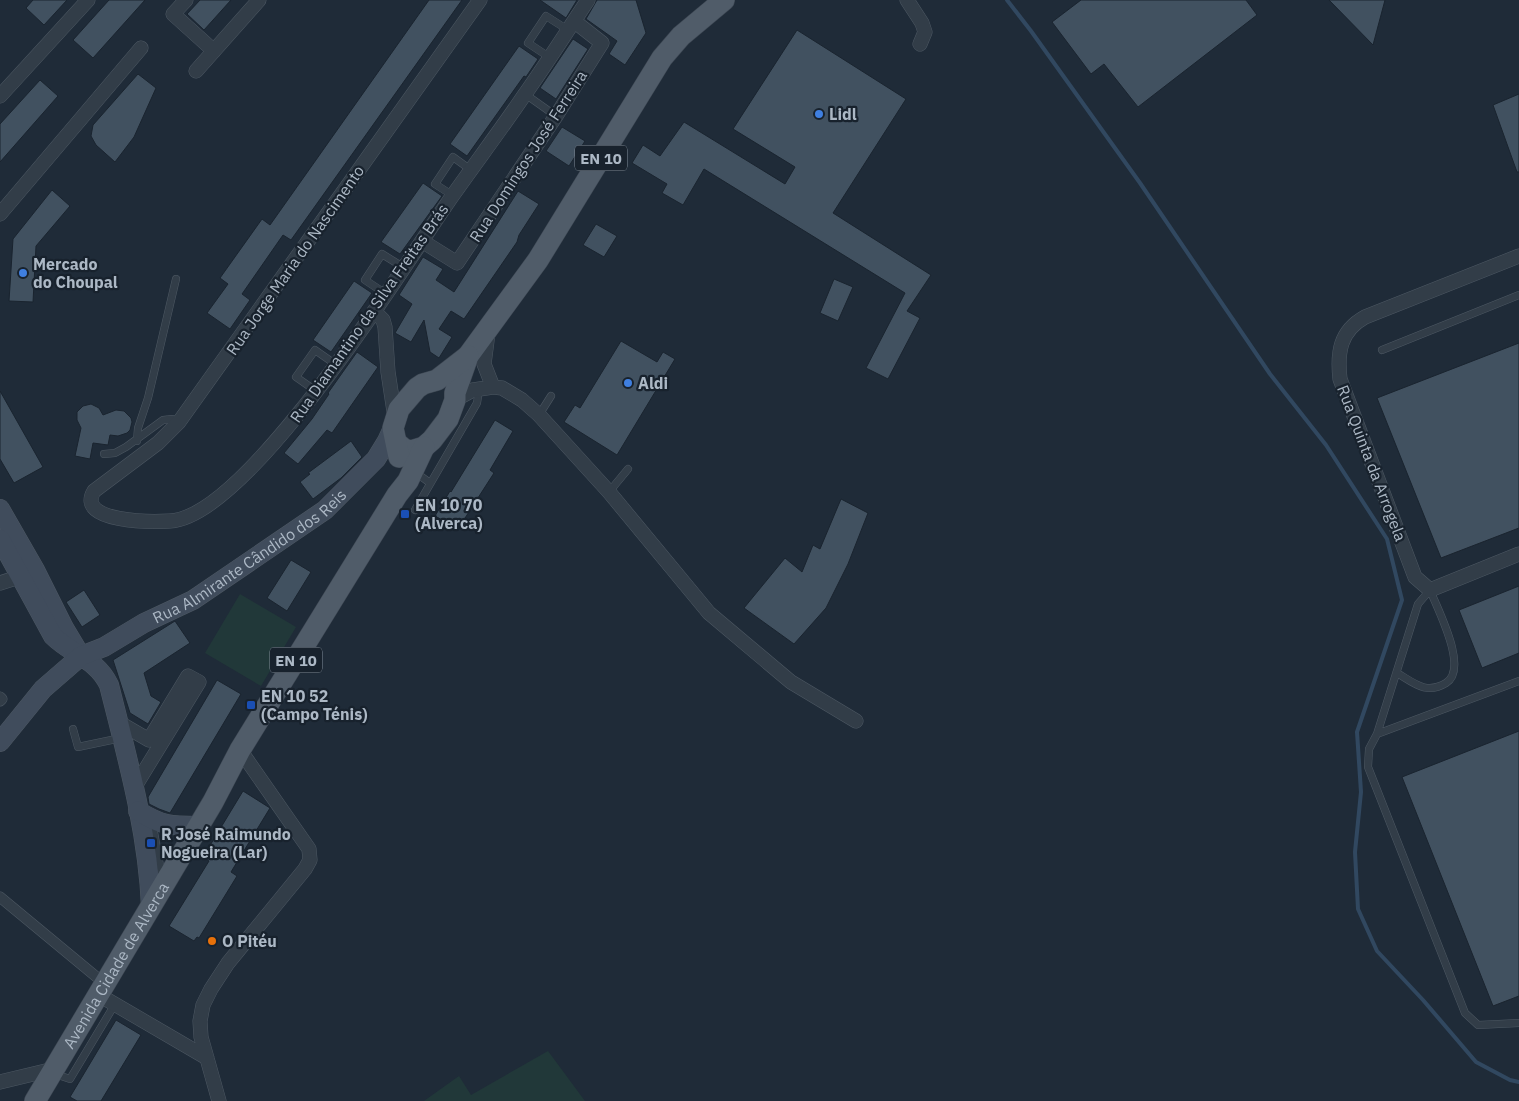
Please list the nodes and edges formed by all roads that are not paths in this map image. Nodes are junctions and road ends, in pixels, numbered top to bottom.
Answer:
1 (88, 0) edge
2 (186, 0) edge
3 (259, 0) edge
4 (480, 0) edge
5 (588, 0) edge
6 (724, 0) edge
7 (907, 0) edge
8 (571, 26) junction
9 (920, 44) dead end
10 (141, 48) dead end
11 (214, 51) junction
12 (549, 57) junction
13 (196, 71) dead end
14 (525, 94) junction
15 (0, 96) edge
16 (556, 116) junction
17 (471, 170) junction
18 (452, 196) junction
19 (0, 214) edge
20 (422, 241) junction
21 (1519, 256) edge
22 (403, 268) junction
23 (176, 279) dead end
24 (386, 294) junction
25 (1519, 296) edge
26 (374, 311) junction
27 (489, 327) junction
28 (1382, 350) dead end
29 (468, 356) junction
30 (335, 364) junction
31 (388, 372) junction
32 (437, 380) junction
33 (493, 387) junction
34 (417, 388) junction
35 (479, 390) junction
36 (316, 391) junction
37 (455, 396) junction
38 (551, 396) dead end
39 (539, 415) junction
40 (179, 422) junction
41 (395, 430) junction
42 (137, 441) junction
43 (424, 447) junction
44 (104, 454) dead end
45 (628, 469) dead end
46 (413, 470) junction
47 (430, 483) junction
48 (609, 492) junction
49 (397, 495) junction
50 (91, 500) joint
51 (0, 510) edge
52 (415, 510) dead end
53 (0, 539) edge
54 (1519, 554) edge
55 (28, 573) junction
56 (0, 583) edge
57 (1430, 590) junction
58 (81, 656) junction
59 (1397, 673) junction
60 (1519, 680) edge
61 (856, 721) dead end
62 (73, 729) dead end
63 (120, 730) junction
64 (3, 731) edge
65 (1377, 734) junction
66 (240, 750) junction
67 (134, 788) junction
68 (138, 811) junction
69 (198, 826) junction
70 (163, 886) junction
71 (0, 897) edge
72 (151, 906) junction
73 (107, 994) junction
74 (200, 1021) junction
75 (1519, 1023) edge
76 (173, 1037) junction
77 (207, 1058) junction
78 (53, 1071) junction
79 (0, 1082) edge
80 (35, 1101) edge
81 (220, 1101) edge

1 - 15 street
2 - 11 street
3 - 11 street
4 - 40 street, Rua Jorge Maria do Nascimento
5 - 8 street, Rua Diamantino da Silva Freitas Brás
6 - 27 main road, Avenida Cidade de Alverca / EN 10
7 - 9 street
8 - 12 street, Rua Diamantino da Silva Freitas Brás
8 - 12 lane
8 - 16 street, Rua Domingos José Ferreira
10 - 19 street
11 - 13 street
12 - 14 street, Rua Diamantino da Silva Freitas Brás
14 - 16 lane
14 - 17 street, Rua Diamantino da Silva Freitas Brás
16 - 20 street, Rua Domingos José Ferreira
17 - 18 street, Rua Diamantino da Silva Freitas Brás
17 - 18 lane
18 - 20 street, Rua Diamantino da Silva Freitas Brás
20 - 22 street, Rua Diamantino da Silva Freitas Brás
21 - 57 street, Rua Quinta da Arrogela
22 - 24 street, Rua Diamantino da Silva Freitas Brás
22 - 24 lane
23 - 42 lane
24 - 26 street, Rua Diamantino da Silva Freitas Brás
25 - 28 lane
26 - 30 street, Rua Diamantino da Silva Freitas Brás
26 - 31 street
27 - 29 main road, Avenida Cidade de Alverca / EN 10
27 - 33 street
29 - 32 main road, Avenida Cidade de Alverca / EN 10
29 - 37 main road, Avenida Cidade de Alverca
30 - 36 street, Rua Diamantino da Silva Freitas Brás
30 - 36 lane
31 - 34 street
31 - 41 street
32 - 34 main road, Avenida Cidade de Alverca
32 - 37 main road
33 - 35 street
33 - 39 street
34 - 41 main road, Avenida Cidade de Alverca
35 - 37 street
35 - 47 lane
36 - 50 street, Rua Diamantino da Silva Freitas Brás
37 - 43 main road, Avenida Cidade de Alverca
38 - 39 lane
39 - 48 street
40 - 42 lane
40 - 50 street, Rua Jorge Maria do Nascimento
41 - 43 main road
41 - 49 main road, Avenida Cidade de Alverca
41 - 58 main road, Rua Almirante Cândido dos Reis
42 - 44 lane
43 - 46 main road, Avenida Cidade de Alverca
45 - 48 lane
46 - 47 lane
46 - 49 main road, Avenida Cidade de Alverca
47 - 52 lane
48 - 61 street
49 - 66 main road, Avenida Cidade de Alverca / EN 10
51 - 55 main road
53 - 55 main road
54 - 57 street
55 - 56 street
55 - 58 main road
57 - 59 lane
57 - 59 lane
58 - 63 main road
58 - 64 main road, Rua Almirante Cândido dos Reis
59 - 65 lane
60 - 65 lane
62 - 63 lane
63 - 67 main road
63 - 67 street
65 - 75 lane
66 - 69 main road, Avenida Cidade de Alverca / EN 10
66 - 74 street
67 - 68 main road
68 - 69 main road
68 - 70 lane
68 - 72 main road
69 - 70 main road, Avenida Cidade de Alverca / EN 10
70 - 72 main road, Avenida Cidade de Alverca / EN 10
71 - 73 street
72 - 73 main road, Avenida Cidade de Alverca / EN 10
73 - 76 street
73 - 78 main road, Avenida Cidade de Alverca / EN 10
74 - 76 street
74 - 77 street
76 - 77 street
77 - 81 street
78 - 79 street
78 - 80 main road, Avenida Cidade de Alverca / EN 10

